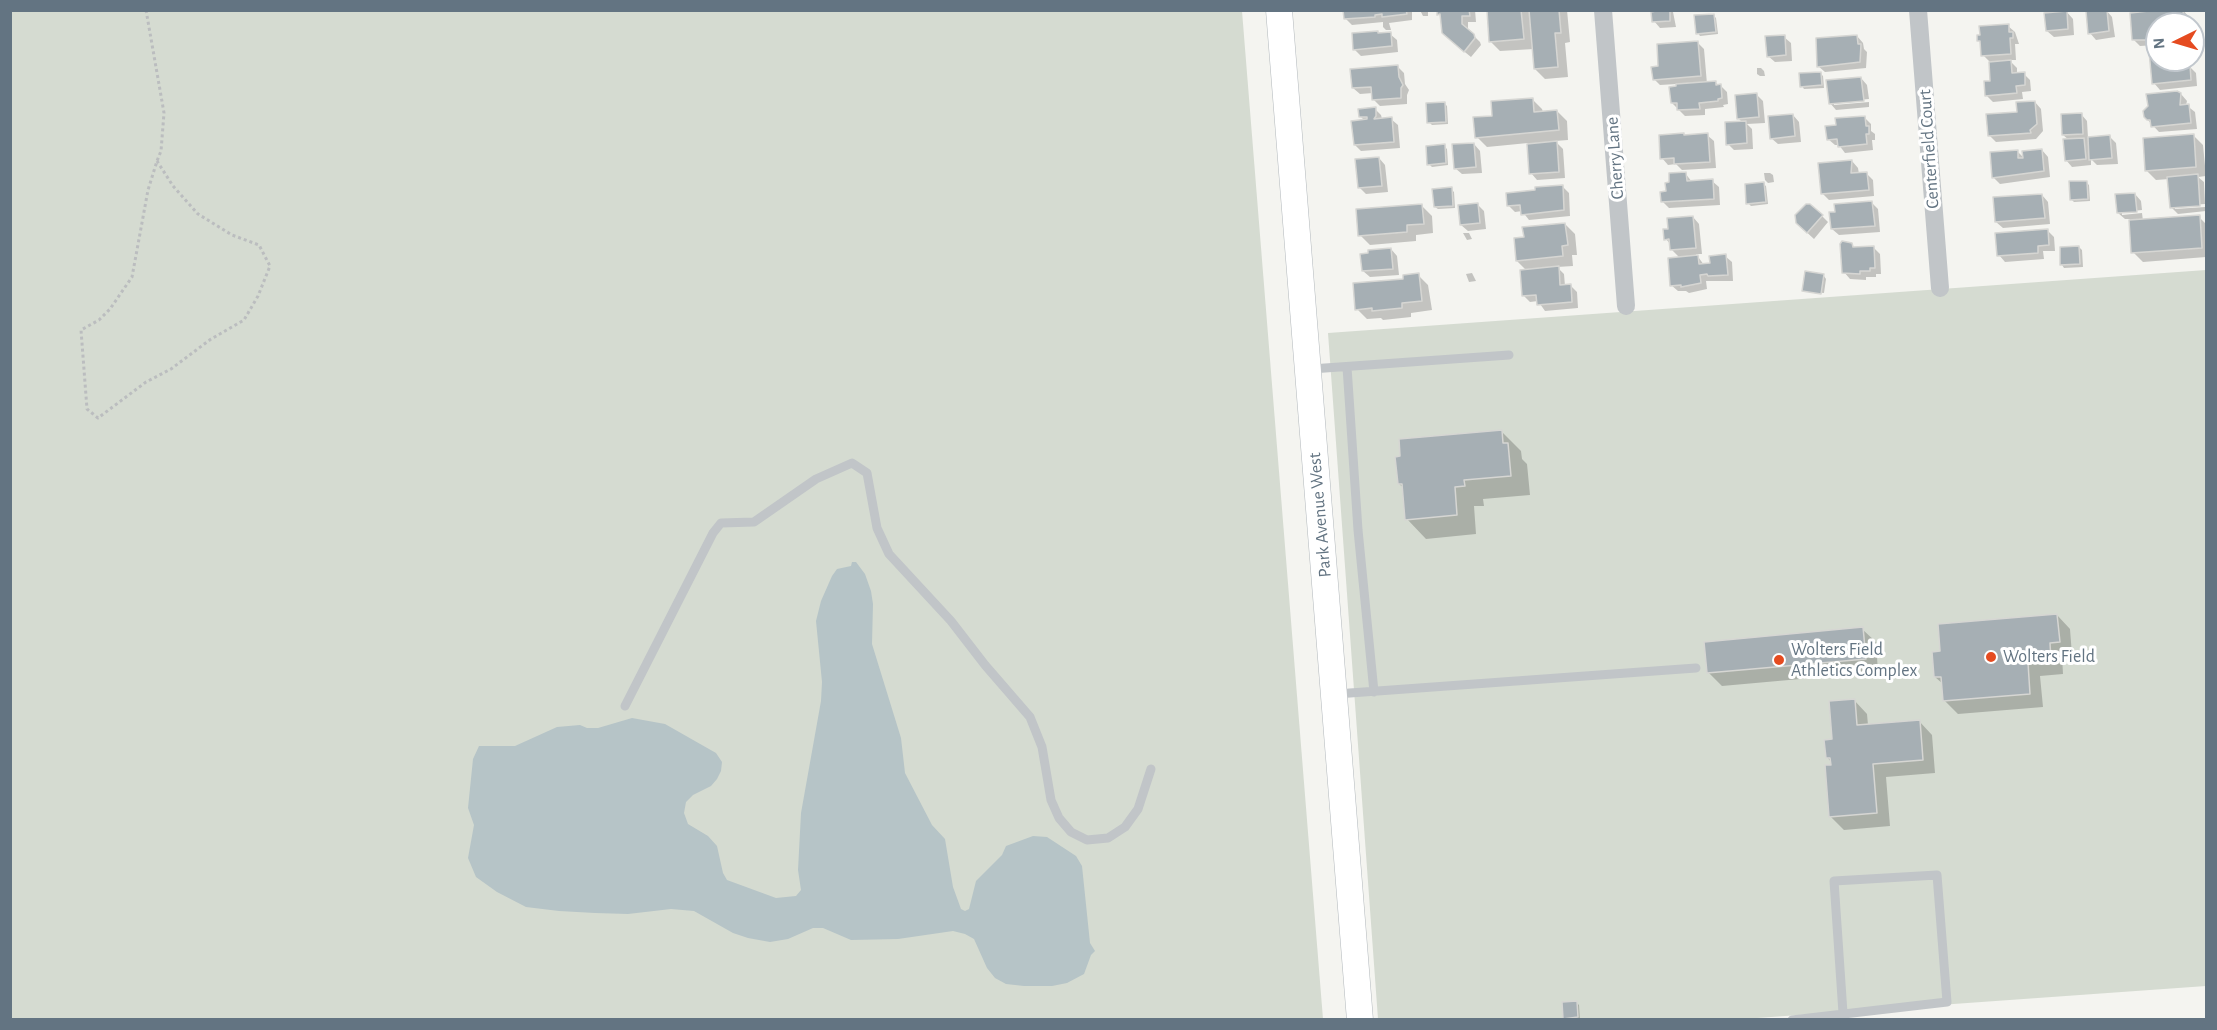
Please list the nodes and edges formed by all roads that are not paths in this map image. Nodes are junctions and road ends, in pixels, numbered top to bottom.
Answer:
1 (1280, 10) edge
2 (1603, 10) edge
3 (1918, 10) edge
4 (1940, 288) dead end
5 (1626, 306) dead end
6 (1509, 356) dead end
7 (1347, 367) junction
8 (1308, 369) junction
9 (1696, 669) dead end
10 (1374, 692) junction
11 (1334, 694) junction
12 (625, 706) dead end
13 (1151, 769) dead end
14 (1843, 1013) junction
15 (1360, 1020) edge
16 (1792, 1020) edge

1 - 8 street, Park Avenue West
2 - 5 street, Cherry Lane
3 - 4 street, Centerfield Court
6 - 7 lane
7 - 8 lane
7 - 10 lane
8 - 11 street, Park Avenue West
9 - 10 lane
10 - 11 lane
11 - 15 street, Park Avenue West
12 - 13 lane
14 - 14 lane
14 - 16 lane

